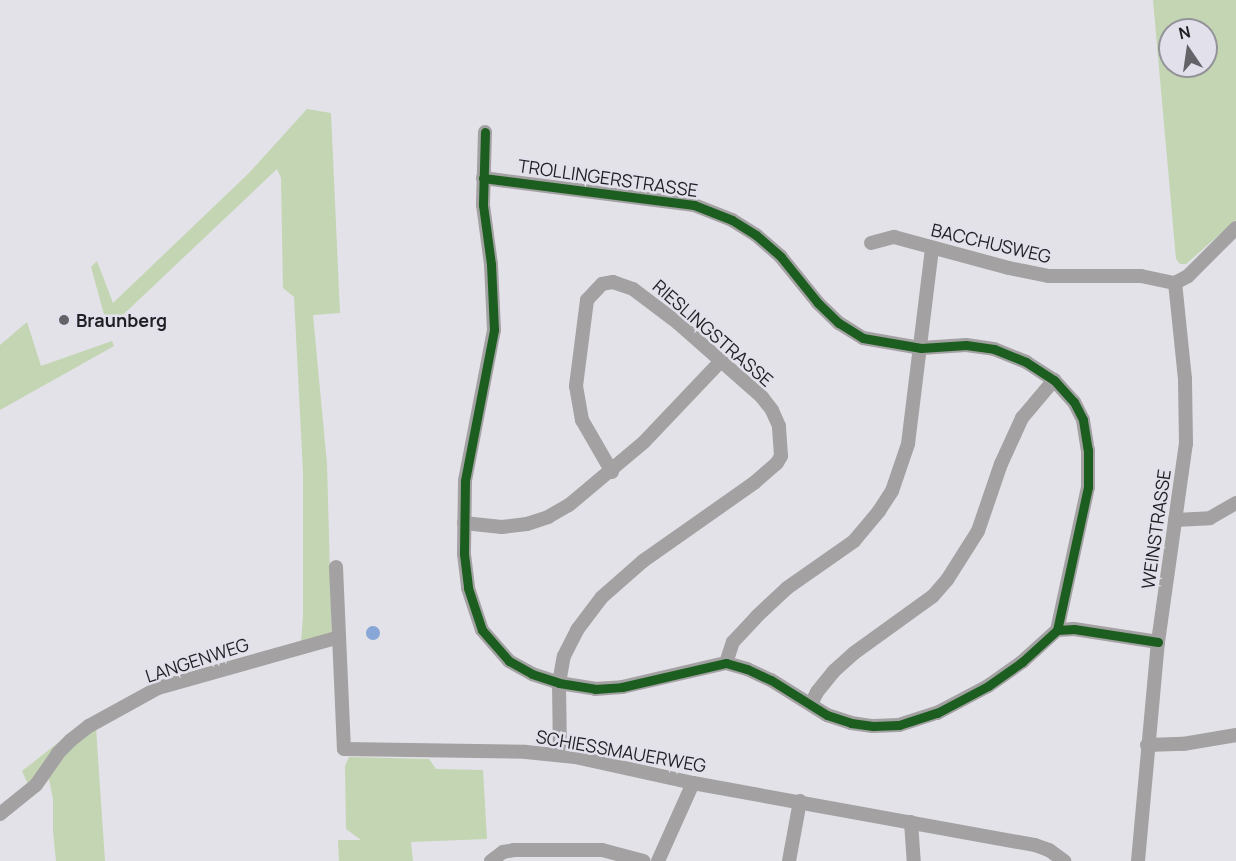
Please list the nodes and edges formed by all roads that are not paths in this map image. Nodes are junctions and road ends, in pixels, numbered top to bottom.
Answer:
1 (485, 132) dead end
2 (483, 178) junction
3 (1234, 233) edge
4 (871, 243) dead end
5 (932, 248) junction
6 (1175, 282) junction
7 (921, 348) junction
8 (720, 362) junction
9 (1054, 380) junction
10 (612, 472) junction
11 (1236, 503) edge
12 (1175, 520) junction
13 (465, 523) junction
14 (336, 567) dead end
15 (1057, 630) junction
16 (339, 637) junction
17 (1158, 642) junction
18 (726, 663) junction
19 (559, 683) junction
20 (811, 704) junction
21 (1236, 735) edge
22 (1147, 745) junction
23 (560, 755) junction
24 (693, 783) junction
25 (800, 801) junction
26 (0, 813) edge
27 (911, 822) junction
28 (492, 861) edge
29 (644, 861) edge
30 (658, 861) edge
31 (789, 861) edge
32 (914, 861) edge
33 (1064, 861) edge
34 (1138, 861) edge

1 - 2 street
2 - 7 street, TROLLINGERSTRASSE
2 - 13 street
3 - 6 street
4 - 5 street, BACCHUSWEG
5 - 6 street, BACCHUSWEG
5 - 7 street
6 - 12 street, WEINSTRASSE
7 - 9 street, TROLLINGERSTRASSE
7 - 18 street
8 - 10 street
8 - 10 street, RIESLINGSTRASSE
8 - 19 street, RIESLINGSTRASSE
9 - 15 street, TROLLINGERSTRASSE
9 - 20 street
10 - 13 street
11 - 12 street
12 - 17 street, WEINSTRASSE
13 - 19 street
14 - 16 street, SCHIESSMAUERWEG
15 - 17 street
15 - 20 street
16 - 23 street, SCHIESSMAUERWEG
16 - 26 street, LANGENWEG
17 - 22 street, WEINSTRASSE
18 - 19 street
18 - 20 street
19 - 23 street, RIESLINGSTRASSE
21 - 22 street
22 - 34 street, WEINSTRASSE
23 - 24 street, SCHIESSMAUERWEG
24 - 25 street, SCHIESSMAUERWEG
24 - 30 street
25 - 27 street, SCHIESSMAUERWEG
25 - 31 street
27 - 32 street
27 - 33 street, SCHIESSMAUERWEG
28 - 29 street

